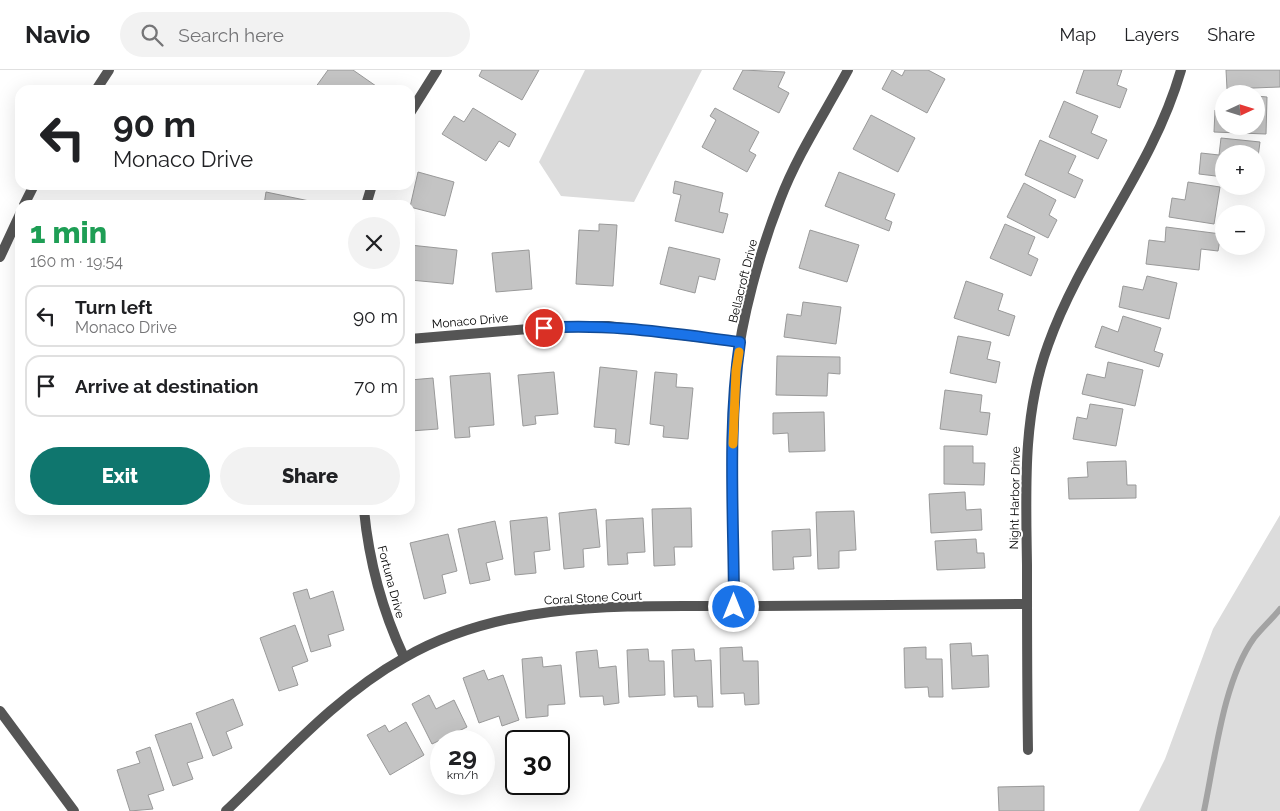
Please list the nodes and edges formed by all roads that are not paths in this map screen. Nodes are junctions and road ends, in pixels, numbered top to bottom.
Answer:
1 (108, 70) edge
2 (437, 70) edge
3 (848, 70) edge
4 (1181, 70) edge
5 (99, 85) edge
6 (415, 105) edge
7 (15, 225) edge
8 (0, 257) edge
9 (415, 339) edge
10 (740, 342) junction
11 (365, 515) edge
12 (1027, 604) junction
13 (734, 607) junction
14 (404, 657) junction
15 (0, 711) edge
16 (1028, 750) dead end
17 (74, 811) edge
18 (226, 811) edge

1 - 5 street
2 - 6 street
3 - 10 street, Bellacroft Drive
4 - 12 street, Night Harbor Drive
7 - 8 street
9 - 10 street, Monaco Drive
10 - 13 street, Bellacroft Drive
11 - 14 street, Fortuna Drive
12 - 13 street, Coral Stone Court
12 - 16 street, Night Harbor Drive
13 - 14 street, Coral Stone Court
14 - 18 street, Coral Stone Court
15 - 17 street

